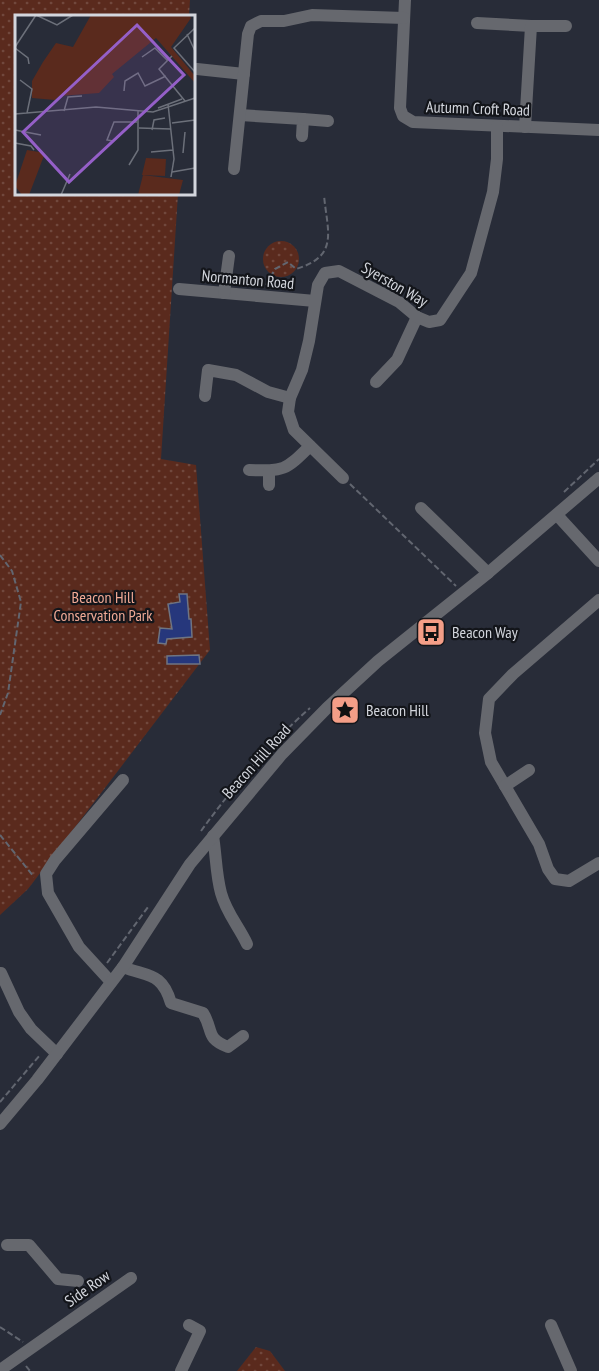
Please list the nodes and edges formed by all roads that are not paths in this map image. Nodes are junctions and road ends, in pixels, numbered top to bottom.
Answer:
1 (405, 0) edge
2 (404, 18) junction
3 (477, 23) dead end
4 (531, 26) junction
5 (566, 26) dead end
6 (197, 69) dead end
7 (244, 74) junction
8 (240, 115) junction
9 (303, 119) junction
10 (328, 121) dead end
11 (497, 126) junction
12 (525, 127) junction
13 (599, 130) edge
14 (302, 136) dead end
15 (234, 169) dead end
16 (229, 256) dead end
17 (179, 289) dead end
18 (224, 293) junction
19 (315, 301) junction
20 (417, 317) junction
21 (391, 367) junction
22 (400, 376) dead end
23 (376, 382) dead end
24 (205, 396) dead end
25 (290, 398) junction
26 (310, 446) junction
27 (249, 470) dead end
28 (269, 471) junction
29 (343, 478) road end
30 (599, 478) edge
31 (269, 485) dead end
32 (421, 508) dead end
33 (557, 515) junction
34 (599, 561) edge
35 (488, 573) junction
36 (599, 600) edge
37 (529, 770) dead end
38 (123, 780) dead end
39 (505, 786) junction
40 (213, 836) junction
41 (598, 858) edge
42 (247, 944) dead end
43 (123, 967) junction
44 (1, 973) edge
45 (111, 982) junction
46 (243, 1036) dead end
47 (57, 1054) junction
48 (0, 1124) edge
49 (6, 1245) dead end
50 (131, 1278) dead end
51 (78, 1281) dead end
52 (189, 1325) dead end
53 (551, 1325) dead end
54 (0, 1370) edge
55 (181, 1371) edge
56 (571, 1371) edge

1 - 2 street, Autumn Croft Road
2 - 7 street
2 - 11 street, Autumn Croft Road
3 - 4 street
4 - 5 street
4 - 12 street
6 - 7 street
7 - 8 street
8 - 9 street
8 - 15 street
9 - 10 street
9 - 14 street
11 - 12 street, Autumn Croft Road
11 - 20 street, Syerston Way
12 - 13 street, Autumn Croft Road
16 - 18 street
17 - 18 street, Normanton Road
18 - 19 street, Normanton Road
19 - 20 street, Syerston Way
19 - 25 street, Syerston Way
20 - 21 street
21 - 22 street
21 - 23 street
24 - 25 street
25 - 26 street, Syerston Way
26 - 28 street
26 - 29 street, Syerston Way
27 - 28 street
28 - 31 street
30 - 33 street, Beacon Hill Road
32 - 35 street
33 - 34 street
33 - 35 street, Beacon Hill Road
35 - 40 street, Beacon Hill Road
36 - 39 street
37 - 39 street
38 - 45 street
39 - 41 street
40 - 42 street
40 - 43 street, Beacon Hill Road
43 - 45 street, Beacon Hill Road
43 - 46 street
44 - 47 street
45 - 47 street, Beacon Hill Road
47 - 48 street, Beacon Hill Road
49 - 51 street
50 - 54 street, Side Row
52 - 55 street
53 - 56 street

